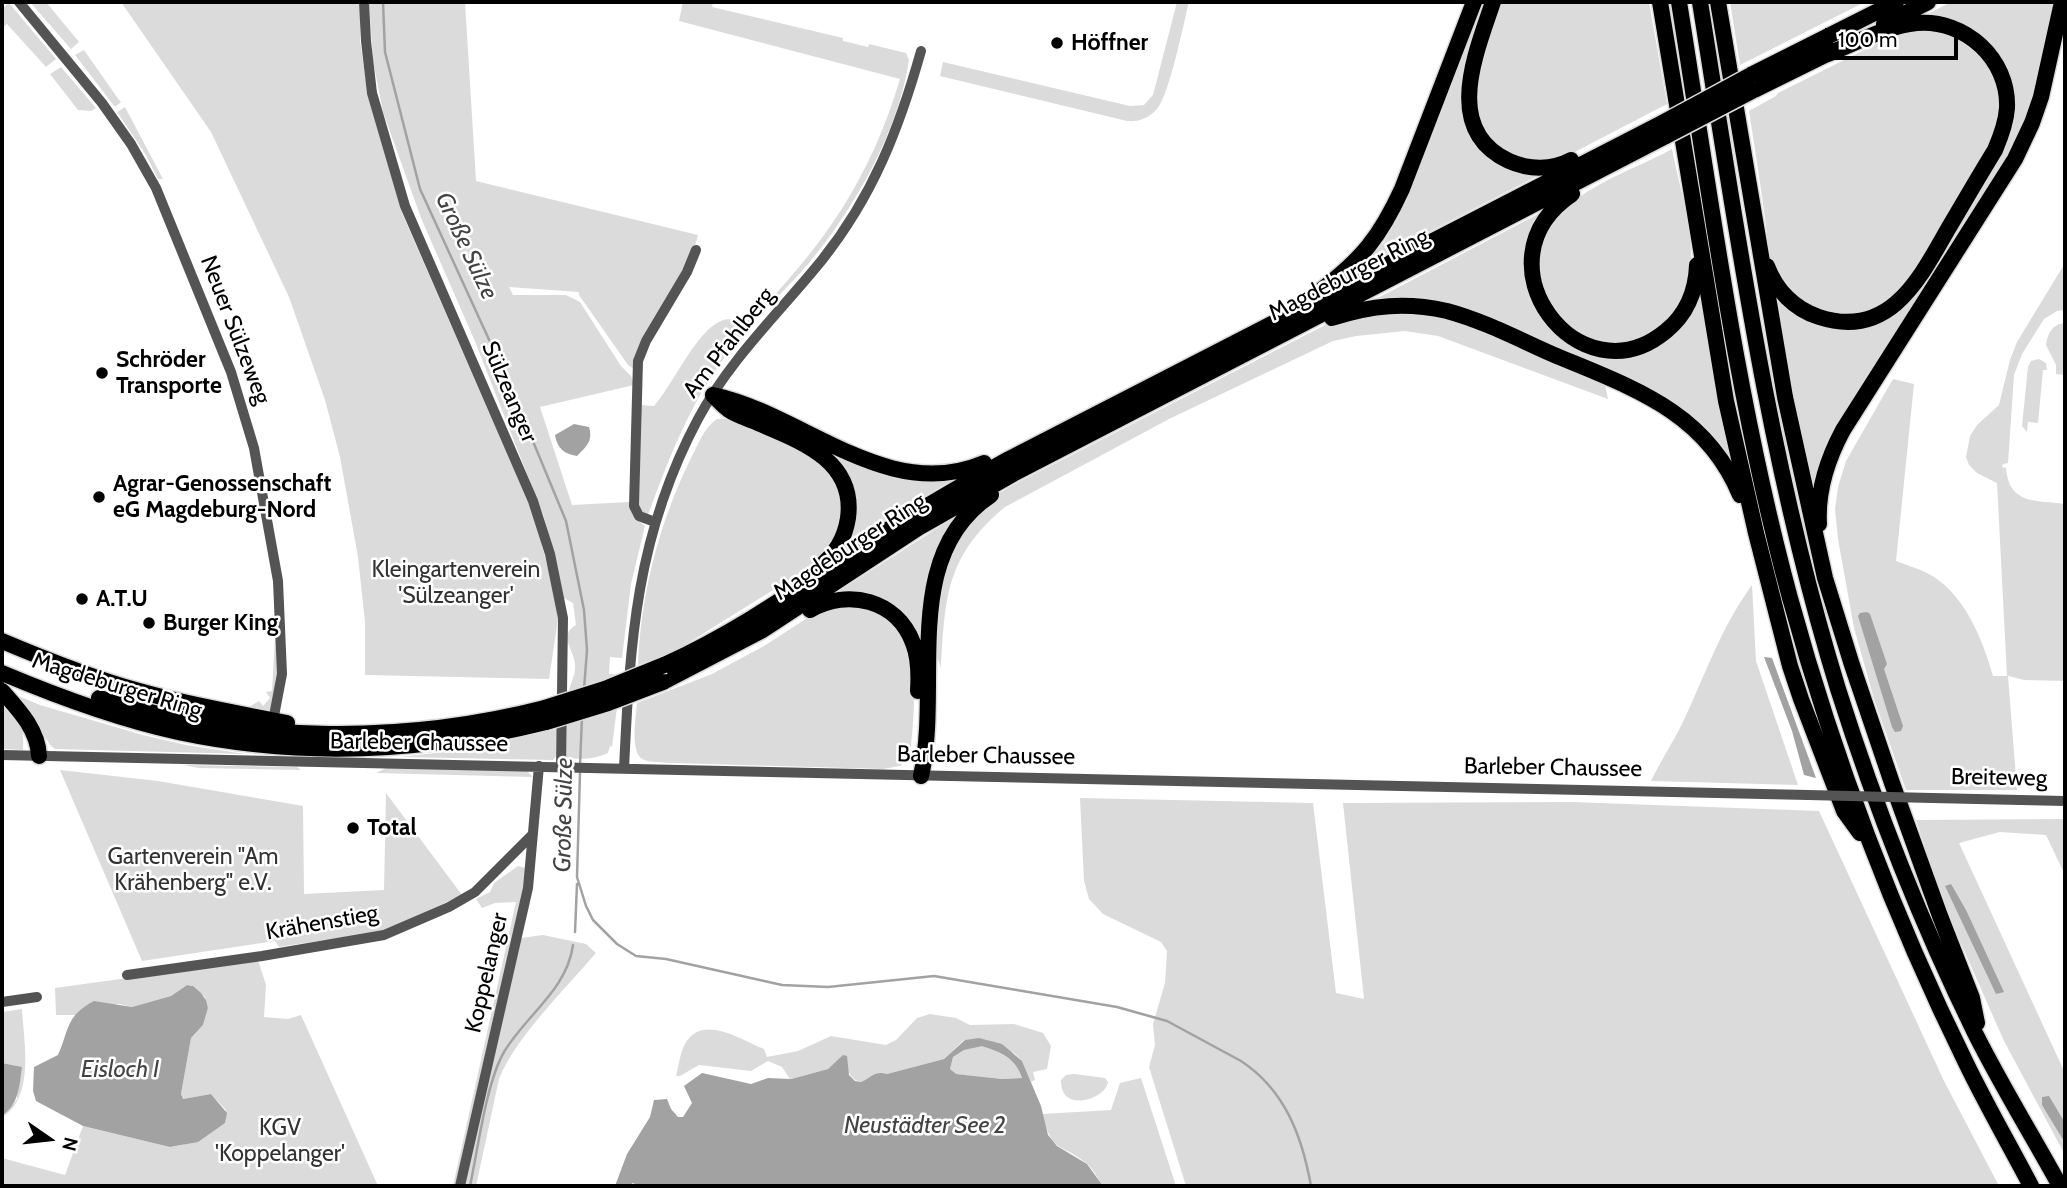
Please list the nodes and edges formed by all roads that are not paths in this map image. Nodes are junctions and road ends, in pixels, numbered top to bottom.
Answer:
1 (19, 2) edge
2 (364, 2) edge
3 (1474, 2) edge
4 (1493, 2) edge
5 (1660, 2) edge
6 (1679, 2) edge
7 (1700, 2) edge
8 (1718, 2) edge
9 (1884, 2) edge
10 (1896, 2) edge
11 (1928, 2) edge
12 (2062, 2) edge
13 (1865, 18) junction
14 (921, 51) dead end
15 (1825, 55) junction
16 (1753, 83) junction
17 (1626, 149) junction
18 (1696, 220) junction
19 (1755, 226) junction
20 (696, 250) dead end
21 (1283, 318) junction
22 (1280, 336) junction
23 (713, 395) junction
24 (1042, 450) junction
25 (655, 522) junction
26 (1756, 533) junction
27 (1825, 578) junction
28 (779, 603) junction
29 (761, 631) junction
30 (2, 641) edge
31 (2, 662) edge
32 (2, 673) edge
33 (664, 674) junction
34 (2, 685) edge
35 (2, 691) edge
36 (546, 715) junction
37 (135, 720) junction
38 (273, 721) junction
39 (326, 734) junction
40 (2, 755) edge
41 (39, 756) junction
42 (538, 766) junction
43 (561, 767) junction
44 (624, 769) junction
45 (921, 776) junction
46 (1932, 798) joint
47 (2065, 801) edge
48 (533, 834) junction
49 (1874, 852) junction
50 (127, 975) dead end
51 (37, 998) dead end
52 (2, 1002) edge
53 (1976, 1036) junction
54 (460, 1186) edge
55 (2031, 1186) edge
56 (2060, 1186) edge

1 - 38 street, Neuer Sülzeweg
2 - 43 street, Sülzeanger
3 - 21 highway
4 - 17 highway
5 - 18 highway
6 - 49 highway
7 - 53 highway
8 - 19 highway
9 - 13 highway
10 - 13 highway
11 - 15 highway
12 - 27 highway
13 - 16 highway
14 - 23 street, Am Pfahlberg
15 - 16 highway
15 - 19 highway
16 - 17 highway, Magdeburger Ring, bridge
17 - 18 highway
17 - 21 highway, Magdeburger Ring
17 - 22 highway, Magdeburger Ring
18 - 26 highway
19 - 27 highway
20 - 25 street
21 - 24 highway, Magdeburger Ring
22 - 24 highway, Magdeburger Ring
22 - 26 highway
23 - 24 highway
23 - 25 street, Am Pfahlberg
23 - 28 highway
24 - 28 highway, Magdeburger Ring
24 - 29 highway, Magdeburger Ring
24 - 45 highway
25 - 44 street, Am Pfahlberg
26 - 49 highway
27 - 53 highway
28 - 33 highway, Magdeburger Ring
29 - 33 highway, Magdeburger Ring
29 - 45 highway
30 - 38 highway
31 - 39 highway, Magdeburger Ring
32 - 37 highway, Magdeburger Ring
33 - 36 highway, Magdeburger Ring, bridge
34 - 37 highway
35 - 41 highway
36 - 37 highway, Magdeburger Ring
36 - 39 highway, Magdeburger Ring
38 - 39 highway
40 - 41 street, Barleber Chaussee
41 - 42 street, Barleber Chaussee
42 - 43 street, Barleber Chaussee
42 - 48 street, Koppelanger
43 - 44 street, Barleber Chaussee
44 - 45 street, Barleber Chaussee
45 - 46 street, Barleber Chaussee, bridge
46 - 47 street, Breiteweg
48 - 50 street, Krähenstieg
48 - 54 street, Koppelanger
49 - 55 highway
51 - 52 street
53 - 56 highway

